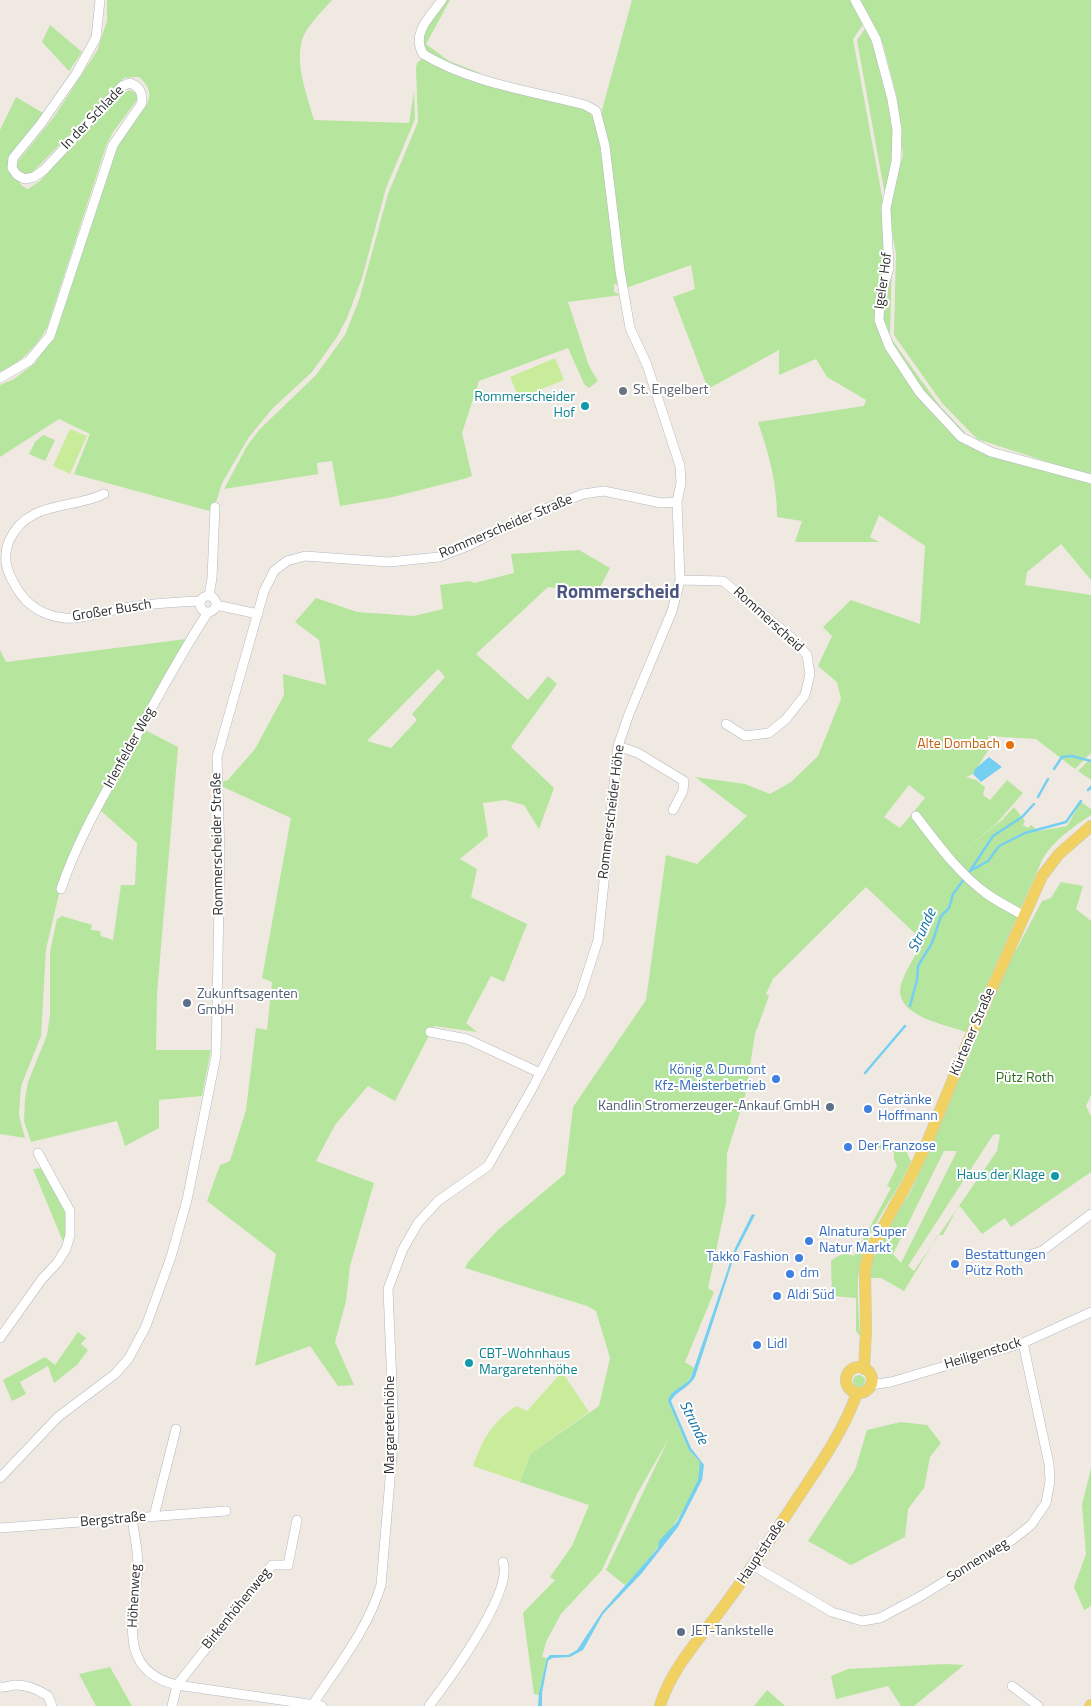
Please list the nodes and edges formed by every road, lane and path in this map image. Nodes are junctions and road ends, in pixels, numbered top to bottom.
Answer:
1 (100, 0) edge
2 (442, 0) edge
3 (855, 0) edge
4 (0, 378) edge
5 (1091, 479) edge
6 (104, 494) dead end
7 (677, 502) junction
8 (215, 507) dead end
9 (680, 580) junction
10 (205, 599) junction
11 (216, 605) junction
12 (208, 612) junction
13 (258, 614) junction
14 (726, 724) dead end
15 (618, 746) junction
16 (673, 810) dead end
17 (916, 816) dead end
18 (1091, 826) edge
19 (61, 889) dead end
20 (1024, 916) junction
21 (430, 1032) dead end
22 (540, 1073) junction
23 (38, 1153) dead end
24 (488, 1166) joint
25 (1091, 1214) edge
26 (1022, 1257) dead end
27 (1091, 1312) edge
28 (0, 1338) edge
29 (1023, 1343) junction
30 (864, 1369) junction
31 (871, 1384) junction
32 (857, 1393) junction
33 (176, 1429) dead end
34 (0, 1478) edge
35 (226, 1511) dead end
36 (154, 1516) junction
37 (132, 1518) junction
38 (297, 1520) dead end
39 (0, 1528) edge
40 (503, 1562) dead end
41 (754, 1566) junction
42 (177, 1685) junction
43 (1012, 1686) dead end
44 (0, 1687) edge
45 (317, 1705) edge
46 (52, 1706) edge
47 (172, 1706) edge
48 (429, 1706) edge
49 (660, 1706) edge
50 (1038, 1706) edge

1 - 4 street, In der Schlade
2 - 7 street, Rommerscheider Höhe
3 - 5 street, Igeler Hof
6 - 10 street, Großer Busch
7 - 9 street, Rommerscheider Höhe
7 - 13 street, Rommerscheider Straße
8 - 10 street
9 - 14 street, Rommerscheid
9 - 15 street, Rommerscheider Höhe
10 - 11 street
10 - 12 street
11 - 12 street, Irlenfelder Weg
11 - 13 street
12 - 19 street, Irlenfelder Weg
13 - 34 street, Rommerscheider Straße
15 - 16 street
15 - 22 street, Rommerscheider Höhe
17 - 20 street
18 - 20 main road, Kürtener Straße
20 - 30 main road, Kürtener Straße
21 - 22 street
22 - 24 street, Rommerscheider Höhe
23 - 28 street
24 - 45 street, Margaretenhöhe
25 - 26 street
27 - 29 street, Heiligenstock
29 - 31 street, Heiligenstock
29 - 41 street, Sonnenweg
30 - 31 main road
30 - 32 main road
31 - 32 main road
32 - 41 main road, Hauptstraße
33 - 36 street
35 - 36 street, Bergstraße
36 - 37 street, Bergstraße
37 - 39 street, Bergstraße
37 - 42 street, Höhenweg
38 - 42 street, Birkenhöhenweg
40 - 48 street
41 - 49 main road, Hauptstraße
42 - 45 street, Höhenweg
42 - 47 street, Birkenhöhenweg
43 - 50 street
44 - 46 street

